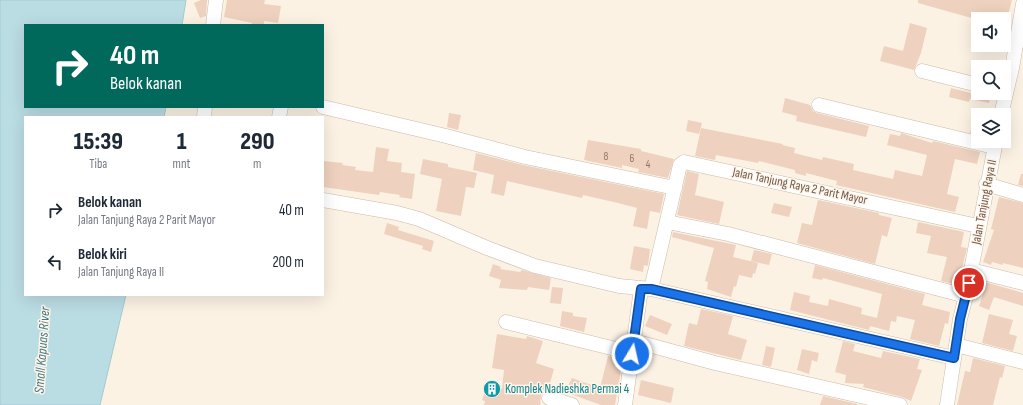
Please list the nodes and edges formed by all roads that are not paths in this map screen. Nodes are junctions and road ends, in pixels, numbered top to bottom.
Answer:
1 (216, 0) edge
2 (1016, 0) edge
3 (1023, 3) edge
4 (213, 24) edge
5 (1017, 69) edge
6 (922, 71) dead end
7 (1011, 81) edge
8 (971, 83) edge
9 (819, 105) dead end
10 (324, 107) edge
11 (971, 139) edge
12 (994, 148) edge
13 (986, 184) junction
14 (675, 188) junction
15 (1023, 195) edge
16 (324, 200) edge
17 (667, 222) junction
18 (978, 226) junction
19 (971, 270) junction
20 (1023, 283) edge
21 (646, 289) junction
22 (966, 296) junction
23 (506, 322) dead end
24 (633, 348) junction
25 (955, 351) junction
26 (1023, 362) edge
27 (549, 398) dead end
28 (572, 405) edge
29 (625, 405) edge
30 (900, 405) edge
31 (948, 405) edge

1 - 4 street
2 - 3 street
3 - 5 street
5 - 7 street
6 - 8 street
9 - 11 street
10 - 14 street
12 - 13 street, Jalan Tanjung Raya II
13 - 15 street
13 - 18 street, Jalan Tanjung Raya II
14 - 17 street, Jalan Tanjung Raya 2 Parit Mayor
14 - 18 street, Jalan Tanjung Raya 2 Parit Mayor
16 - 21 street
17 - 21 street, Jalan Tanjung Raya 2 Parit Mayor
17 - 22 street
18 - 19 street, Jalan Tanjung Raya II
19 - 20 street
19 - 22 street, Jalan Tanjung Raya II
21 - 24 street, Jalan Tanjung Raya 2 Parit Mayor
21 - 25 street
22 - 25 street, Jalan Tanjung Raya II
23 - 24 street
24 - 29 street, Jalan Tanjung Raya 2 Parit Mayor
24 - 30 street
25 - 26 street
25 - 31 street, Jalan Tanjung Raya II
27 - 28 street

